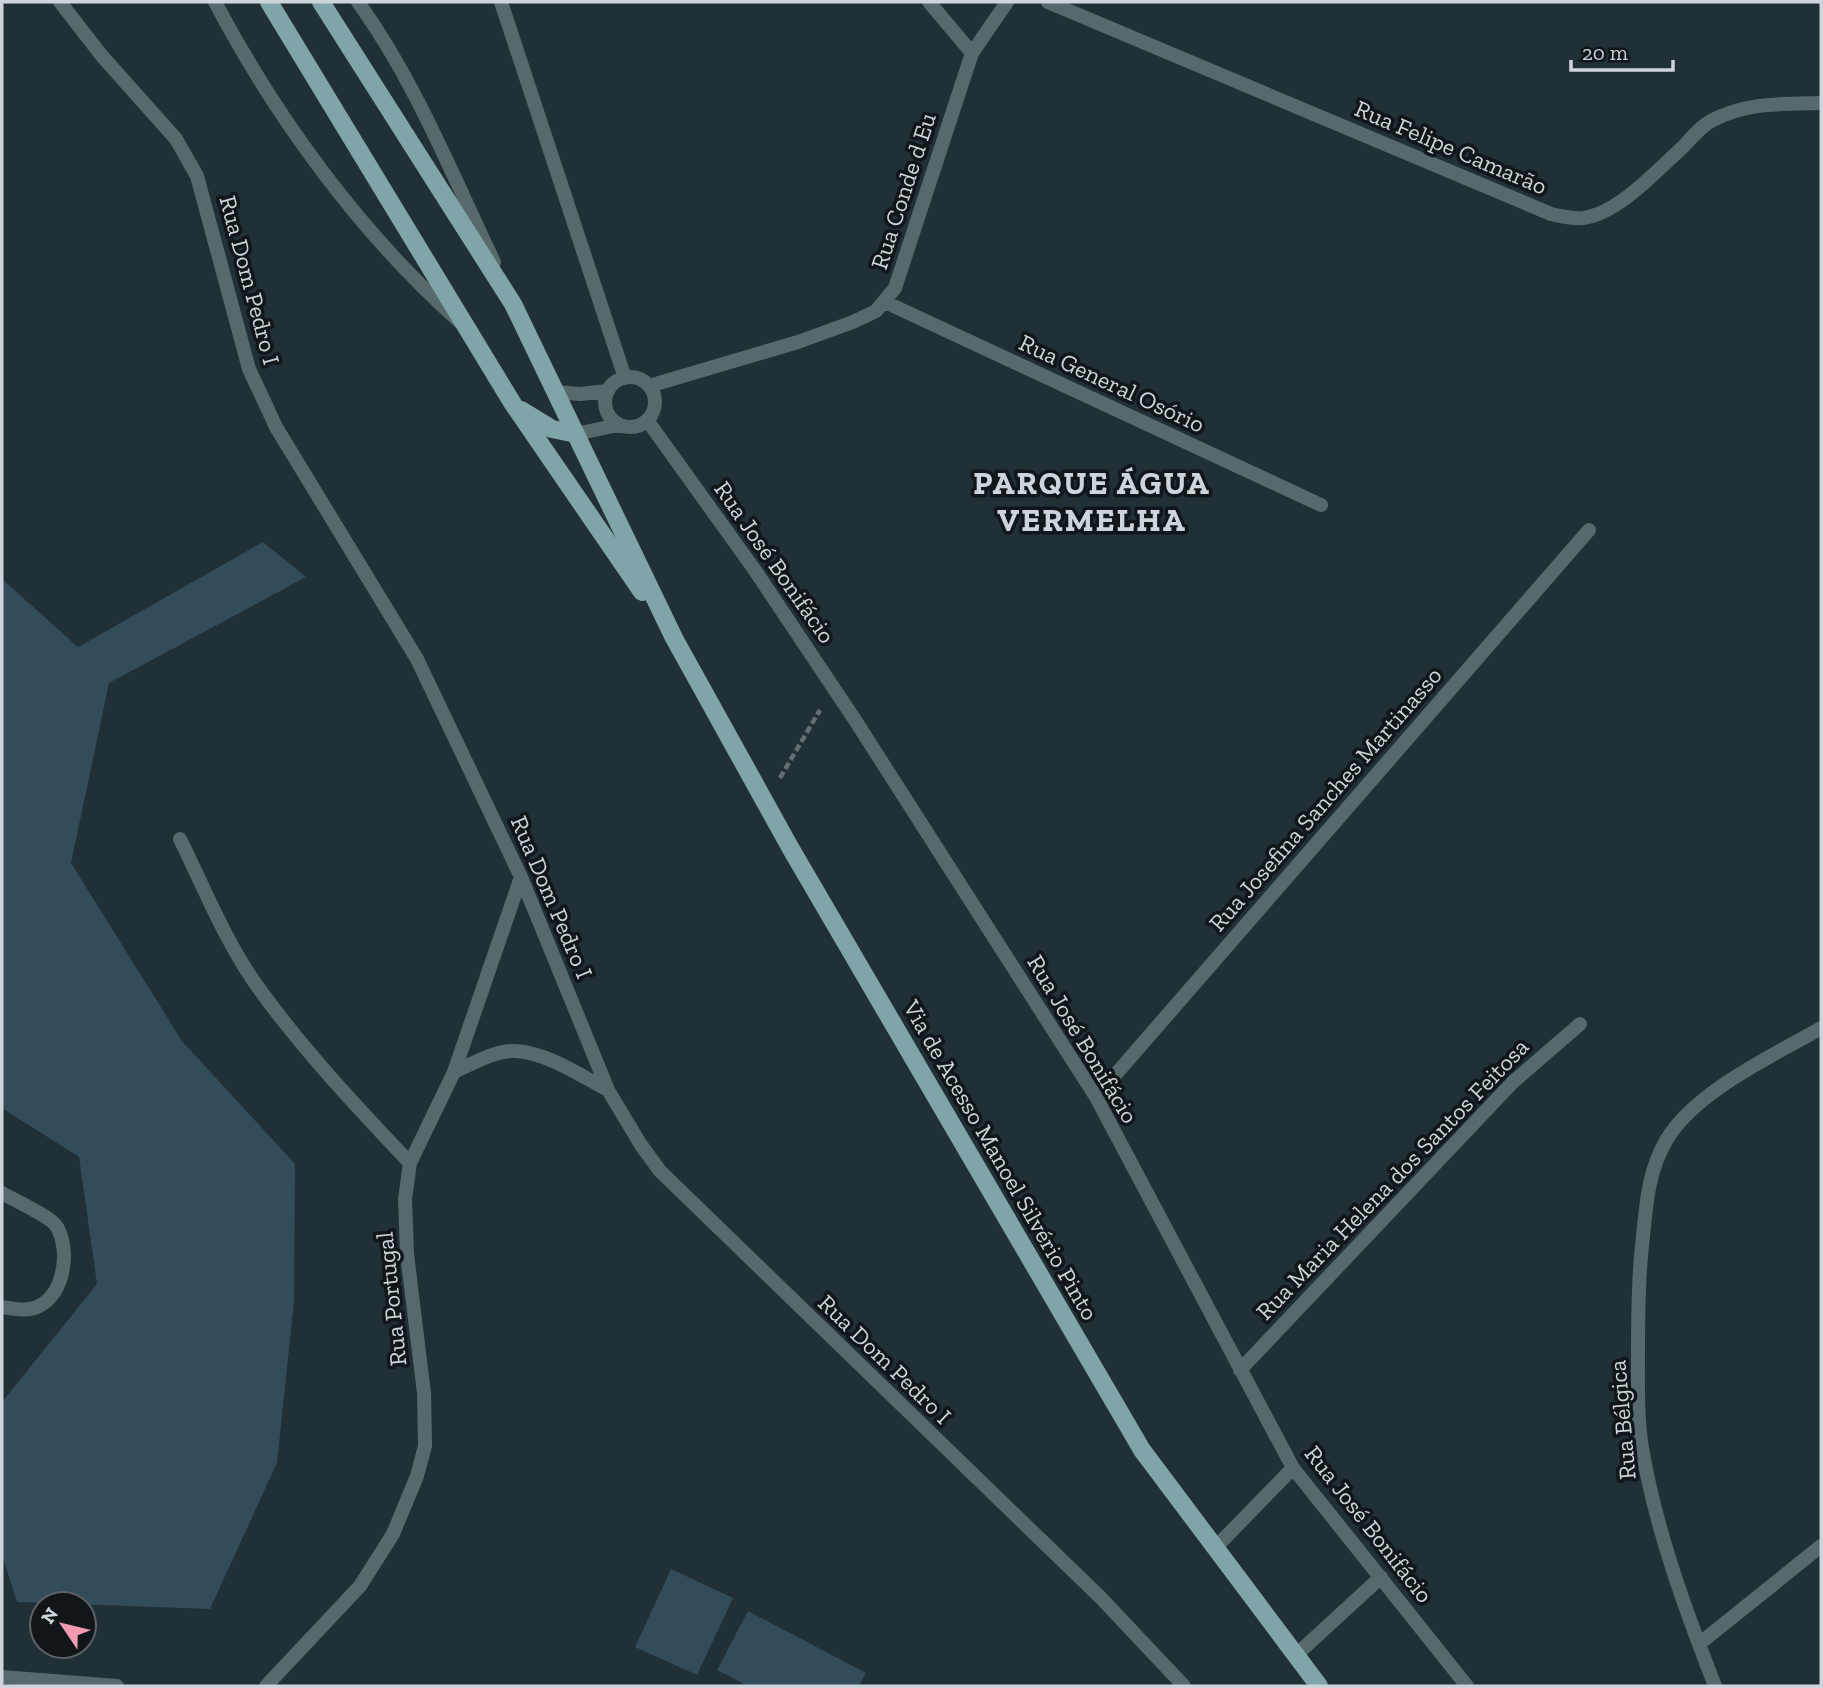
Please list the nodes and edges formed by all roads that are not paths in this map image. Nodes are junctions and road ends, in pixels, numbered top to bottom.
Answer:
1 (60, 2) edge
2 (215, 2) edge
3 (269, 2) edge
4 (321, 2) edge
5 (358, 2) edge
6 (501, 2) edge
7 (929, 2) edge
8 (1007, 2) edge
9 (1048, 2) edge
10 (972, 53) junction
11 (1821, 103) edge
12 (885, 302) junction
13 (513, 304) junction
14 (469, 330) junction
15 (625, 378) junction
16 (649, 386) junction
17 (608, 391) junction
18 (555, 392) junction
19 (513, 404) junction
20 (648, 420) junction
21 (618, 425) junction
22 (576, 434) junction
23 (1321, 505) dead end
24 (1589, 530) dead end
25 (674, 638) junction
26 (180, 839) dead end
27 (521, 877) junction
28 (1580, 1024) dead end
29 (1821, 1028) edge
30 (454, 1072) junction
31 (608, 1090) junction
32 (1096, 1097) junction
33 (410, 1163) junction
34 (2, 1193) edge
35 (2, 1307) edge
36 (1240, 1370) junction
37 (1293, 1468) junction
38 (1821, 1546) edge
39 (1215, 1548) junction
40 (1381, 1577) junction
41 (1699, 1644) junction
42 (1295, 1656) junction
43 (2, 1677) edge
44 (117, 1686) edge
45 (266, 1686) edge
46 (1184, 1686) edge
47 (1319, 1686) edge
48 (1467, 1686) edge
49 (1715, 1686) edge

1 - 27 street, Rua Dom Pedro I
2 - 14 street, Via de Acesso Manoel Silvério Pinto
3 - 14 main road, Via de Acesso Manoel Silvério Pinto
4 - 13 main road, Via de Acesso Manoel Silvério Pinto
5 - 13 street, Via de Acesso Manoel Silvério Pinto
6 - 15 street
7 - 10 street
8 - 10 street, Rua Conde d Eu
9 - 11 street, Rua Felipe Camarão
10 - 12 street, Rua Conde d Eu
12 - 16 street, Rua Conde d Eu
12 - 23 street, Rua General Osório
13 - 18 main road, Via de Acesso Manoel Silvério Pinto
14 - 19 main road, Via de Acesso Manoel Silvério Pinto
15 - 16 street
15 - 17 street
16 - 20 street
17 - 18 street
17 - 21 street
18 - 22 main road, Via de Acesso Manoel Silvério Pinto
19 - 22 main road
19 - 25 main road, Via de Acesso Manoel Silvério Pinto
20 - 21 street
20 - 32 street, Rua José Bonifácio
21 - 22 street
22 - 25 main road, Via de Acesso Manoel Silvério Pinto
24 - 32 street, Rua Josefina Sanches Martinasso
25 - 39 main road, Via de Acesso Manoel Silvério Pinto
26 - 33 street
27 - 30 street, Rua Portugal
27 - 31 street, Rua Dom Pedro I
28 - 36 street, Rua Maria Helena dos Santos Feitosa
29 - 41 street, Rua Bélgica
30 - 31 street
30 - 33 street, Rua Portugal
31 - 46 street, Rua Dom Pedro I
32 - 36 street, Rua José Bonifácio
33 - 45 street, Rua Portugal
34 - 35 street
36 - 37 street, Rua José Bonifácio
37 - 39 street
37 - 40 street, Rua José Bonifácio
38 - 41 street
39 - 42 main road, Via de Acesso Manoel Silvério Pinto
40 - 42 street
40 - 48 street, Rua José Bonifácio
41 - 49 street, Rua Bélgica
42 - 47 main road, Via de Acesso Manoel Silvério Pinto
43 - 44 street

